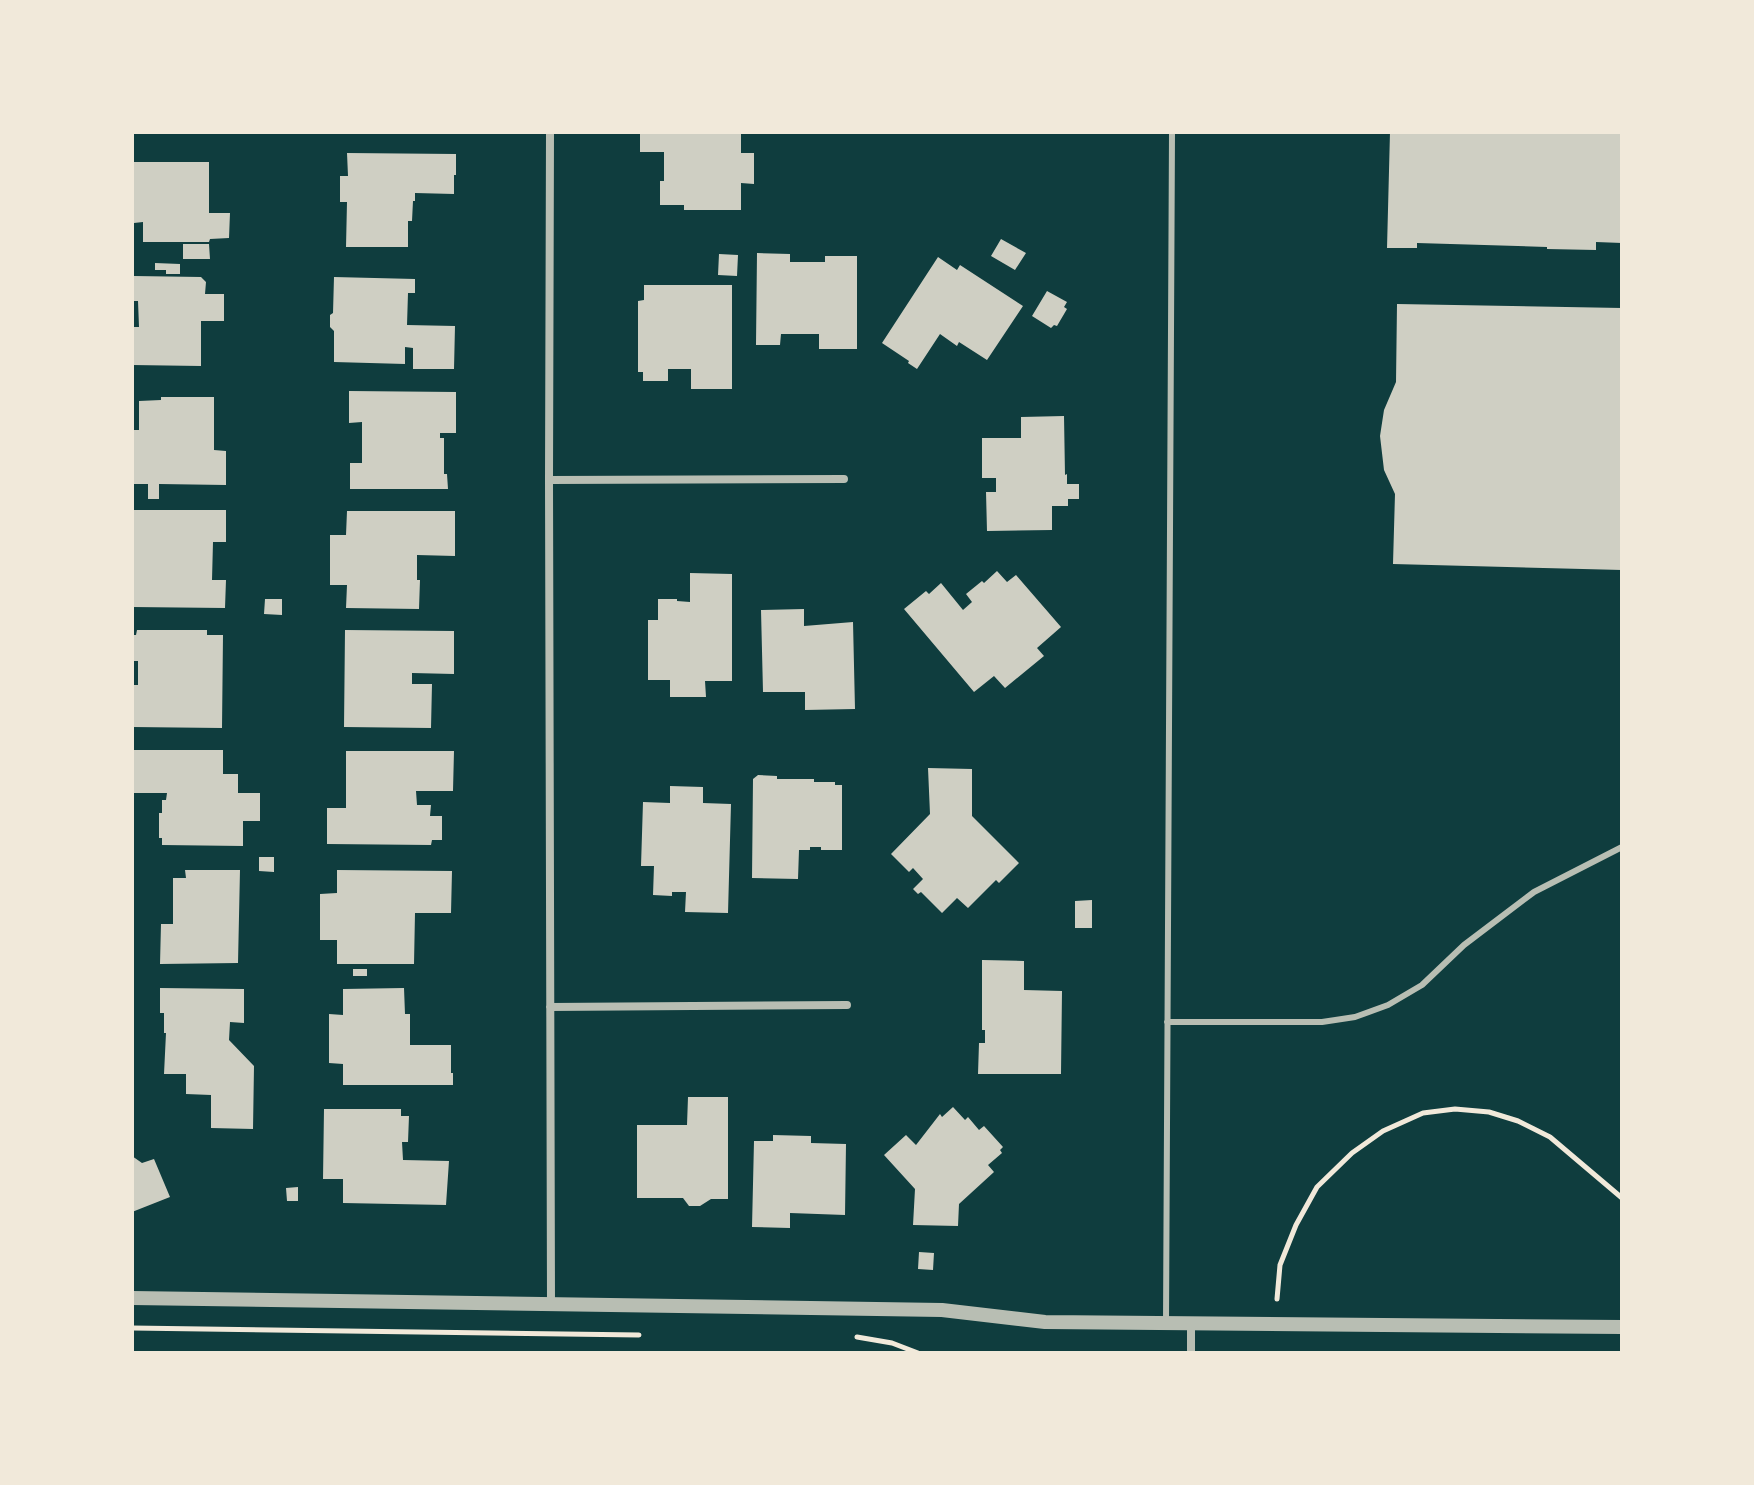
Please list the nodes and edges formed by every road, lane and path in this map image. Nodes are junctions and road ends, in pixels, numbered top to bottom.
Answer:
1 (550, 132) edge
2 (1172, 132) edge
3 (844, 479) dead end
4 (549, 480) junction
5 (1622, 847) edge
6 (847, 1005) dead end
7 (550, 1007) junction
8 (1167, 1022) junction
9 (1622, 1198) edge
10 (1277, 1291) dead end
11 (132, 1298) edge
12 (551, 1304) junction
13 (1166, 1324) junction
14 (1191, 1324) junction
15 (1622, 1327) edge
16 (132, 1328) edge
17 (654, 1335) dead end
18 (844, 1337) dead end
19 (918, 1353) edge
20 (1191, 1353) edge

1 - 4 street
2 - 8 lane
3 - 4 street
4 - 7 street
5 - 8 lane
6 - 7 street
7 - 12 street
8 - 13 lane
9 - 10 path
11 - 12 street
12 - 13 street
13 - 14 street
14 - 15 street
14 - 20 street
16 - 17 path
18 - 19 path

